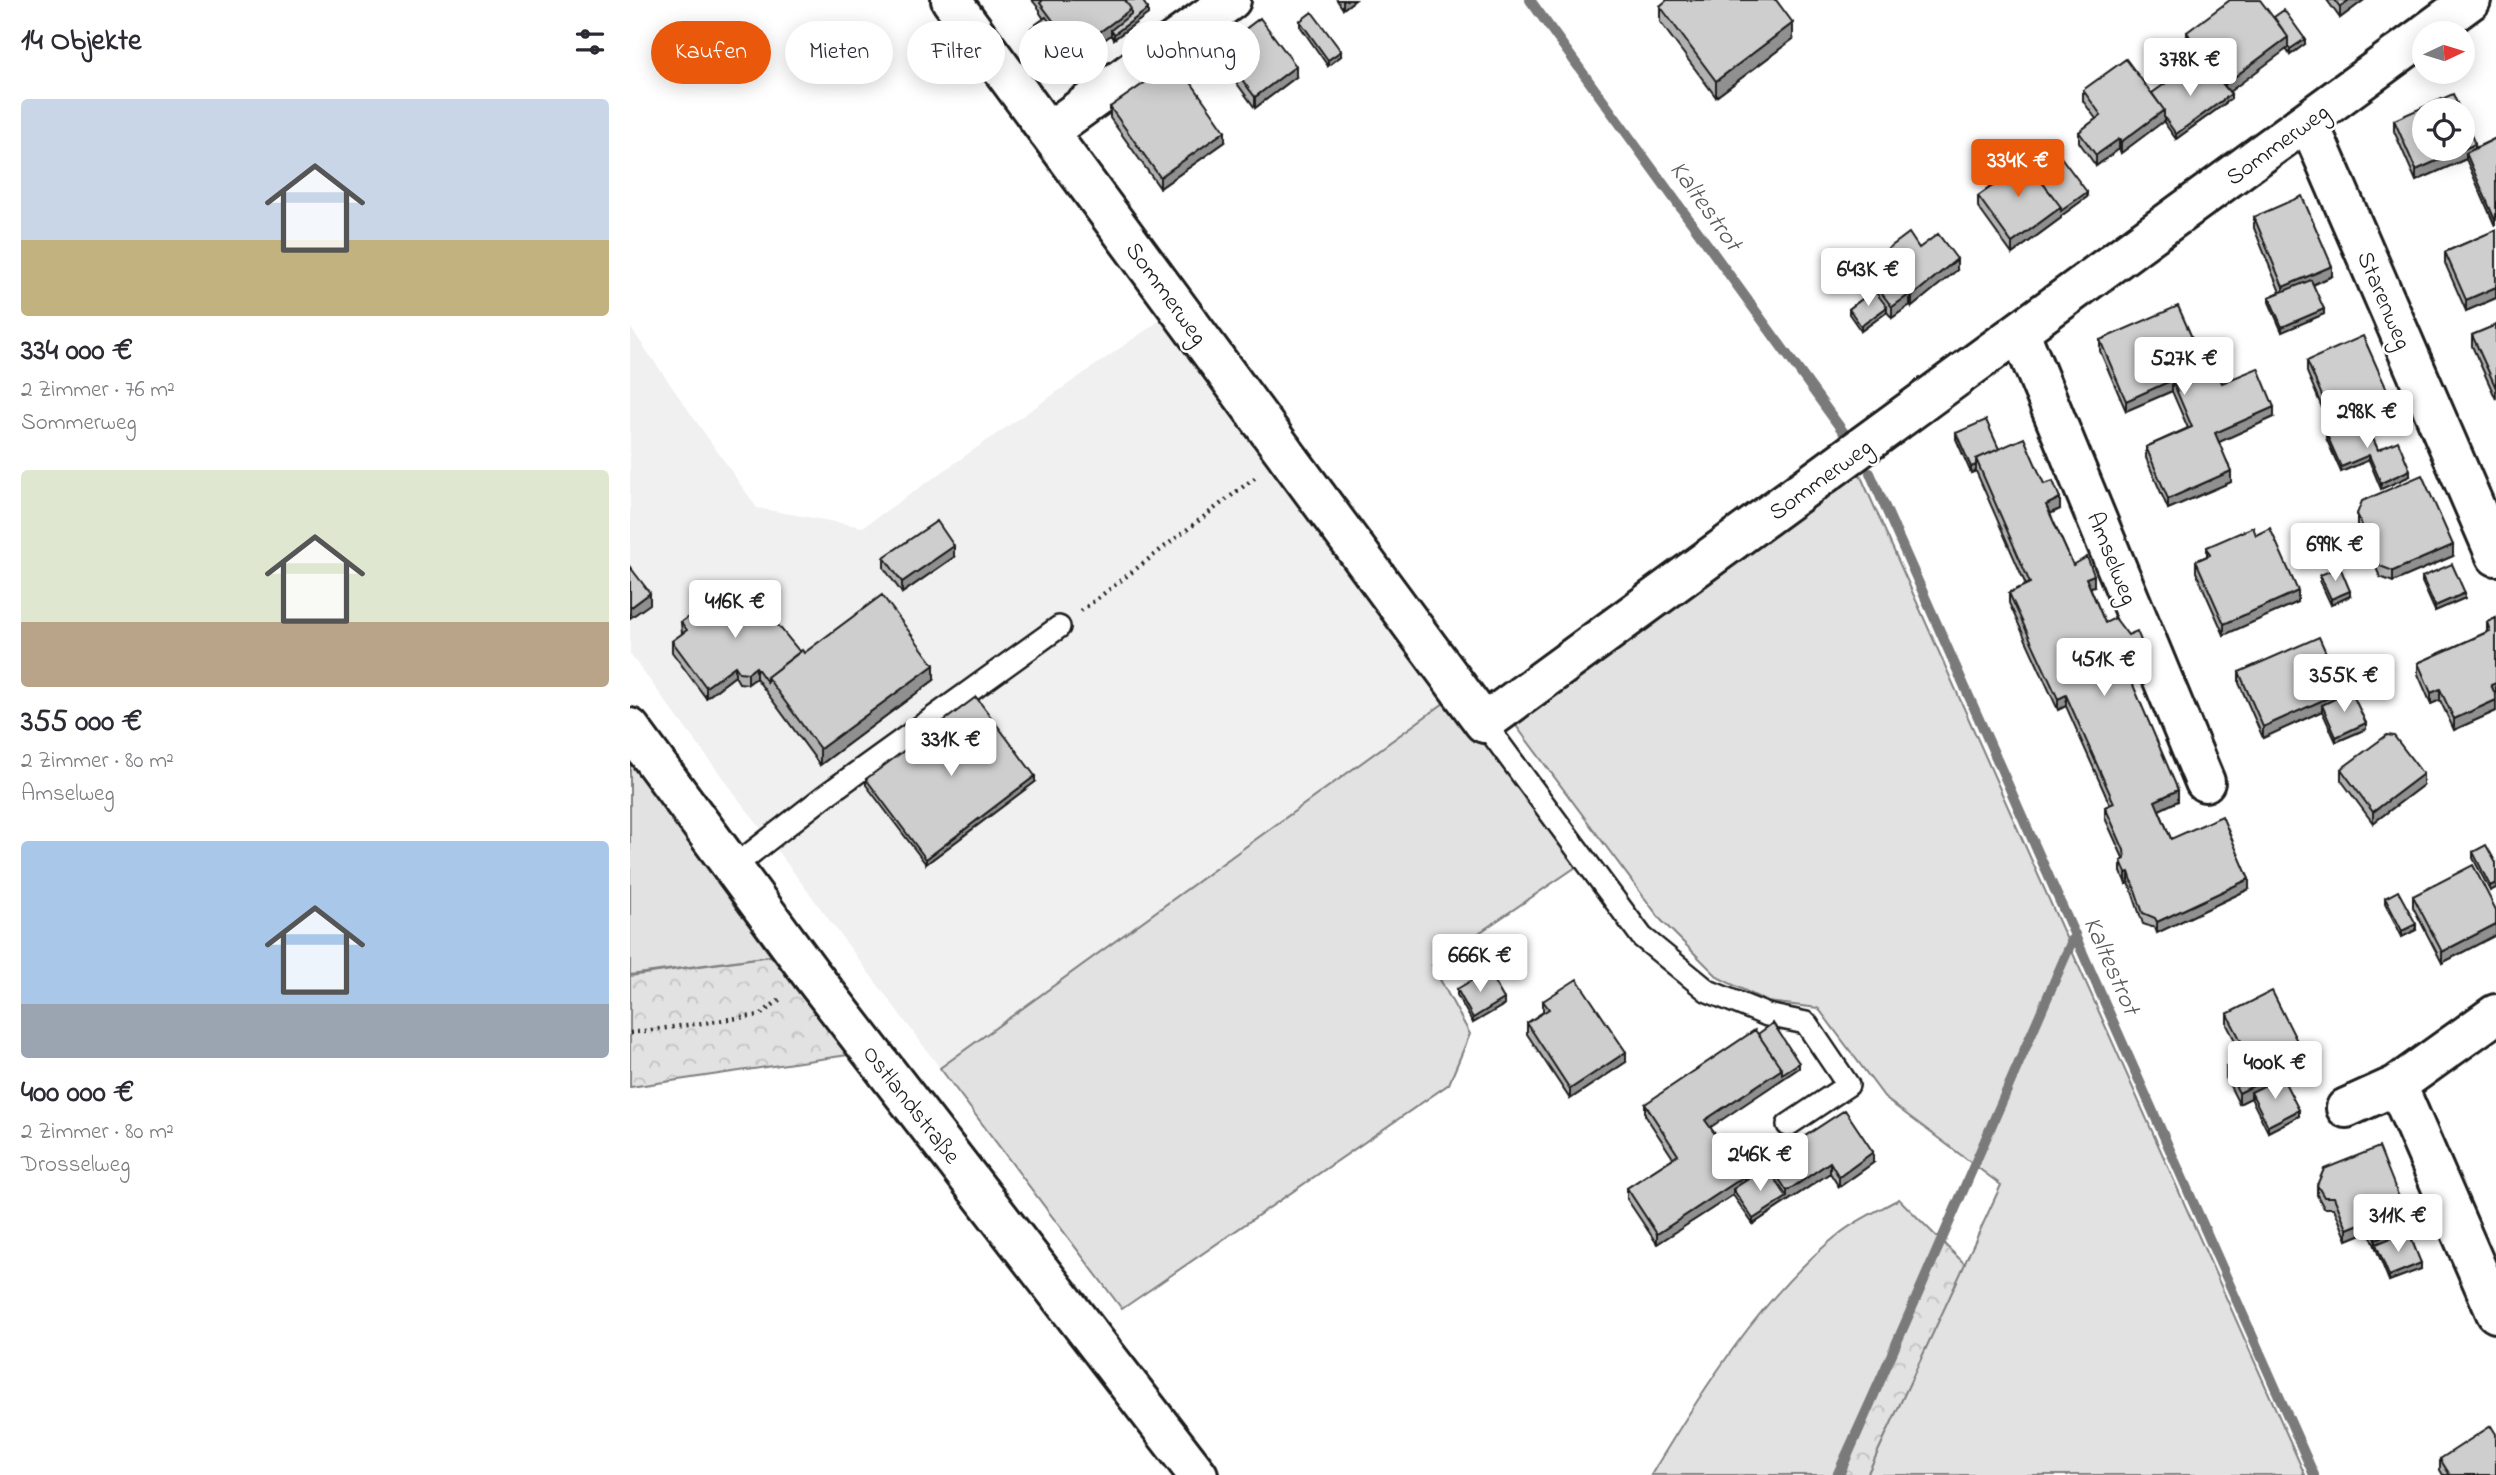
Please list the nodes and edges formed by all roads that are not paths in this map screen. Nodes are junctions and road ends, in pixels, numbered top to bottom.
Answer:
1 (951, 0) edge
2 (1231, 0) edge
3 (2471, 0) edge
4 (2443, 21) edge
5 (2412, 44) edge
6 (2308, 121) junction
7 (1048, 132) junction
8 (2021, 333) junction
9 (2496, 556) edge
10 (1059, 627) road end
11 (1484, 723) junction
12 (630, 728) edge
13 (2205, 782) dead end
14 (732, 868) junction
15 (2496, 1014) edge
16 (2397, 1085) junction
17 (2346, 1108) dead end
18 (1788, 1125) dead end
19 (2496, 1313) edge
20 (1198, 1475) edge

1 - 7 street, Sommerweg
2 - 7 street
3 - 4 street, Sommerweg
5 - 6 street, Sommerweg
6 - 8 street, Sommerweg
6 - 9 street, Starenweg
7 - 11 street, Sommerweg
8 - 11 street, Sommerweg
8 - 13 street, Amselweg
10 - 14 lane
11 - 18 lane
12 - 14 street, Ostlandstraße
14 - 20 street, Ostlandstraße
15 - 16 street
16 - 17 street
16 - 19 street

